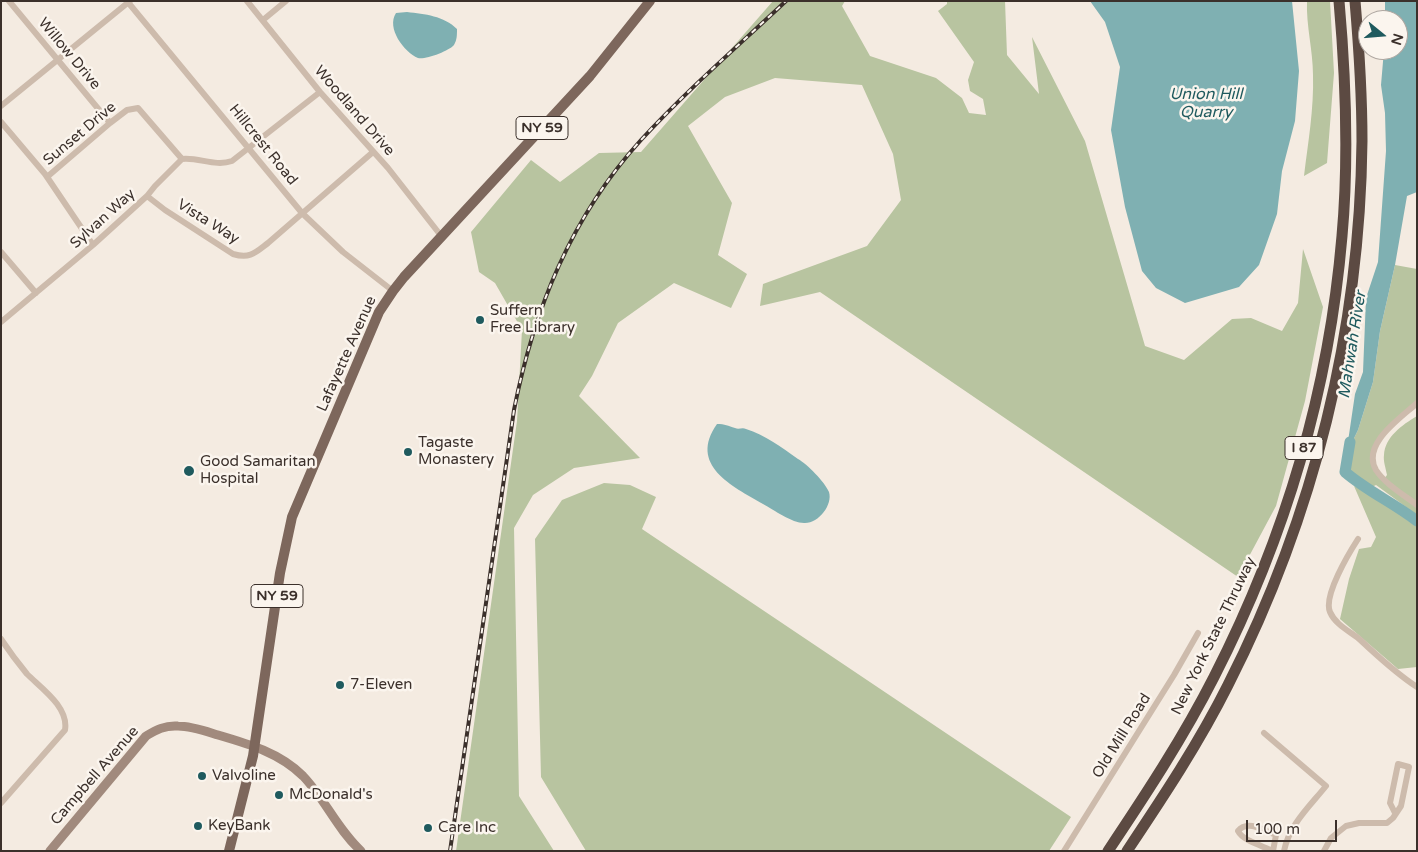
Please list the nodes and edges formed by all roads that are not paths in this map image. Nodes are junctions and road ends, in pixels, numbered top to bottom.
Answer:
1 (9, 1) edge
2 (247, 1) edge
3 (286, 1) edge
4 (650, 1) edge
5 (1340, 1) edge
6 (1355, 1) edge
7 (129, 2) edge
8 (263, 20) junction
9 (57, 60) junction
10 (320, 92) junction
11 (1, 106) edge
12 (1, 122) edge
13 (110, 123) junction
14 (249, 147) junction
15 (373, 152) junction
16 (182, 158) junction
17 (47, 177) junction
18 (147, 196) junction
19 (302, 213) junction
20 (442, 237) junction
21 (93, 245) junction
22 (1, 252) edge
23 (393, 291) junction
24 (36, 293) junction
25 (1, 322) edge
26 (1417, 403) edge
27 (1417, 505) edge
28 (1358, 539) dead end
29 (1198, 633) dead end
30 (1, 640) edge
31 (1417, 687) edge
32 (1264, 733) dead end
33 (254, 746) junction
34 (1, 803) edge
35 (1395, 813) junction
36 (50, 851) edge
37 (230, 851) edge
38 (361, 851) edge
39 (1064, 851) edge
40 (1108, 851) edge
41 (1127, 851) edge
42 (1273, 851) edge
43 (1284, 851) edge
44 (1324, 851) edge

1 - 9 street, Willow Drive
2 - 8 street, Woodland Drive
3 - 8 street
4 - 20 main road, Lafayette Avenue / NY 59
5 - 40 highway, New York State Thruway / I 87
6 - 41 highway, New York State Thruway / I 87
7 - 9 street
7 - 14 street, Hillcrest Road
8 - 10 street, Woodland Drive
9 - 11 street
9 - 13 street, Willow Drive
10 - 14 street
10 - 15 street, Woodland Drive
12 - 17 street
13 - 16 street, Sunset Drive
13 - 17 street, Sunset Drive
14 - 16 street
14 - 19 street, Hillcrest Road
15 - 19 street, Vista Way
15 - 20 street, Woodland Drive
16 - 18 street, Sylvan Way
17 - 21 street
18 - 19 street, Vista Way
18 - 21 street, Sylvan Way
19 - 23 street, Hillcrest Road
20 - 23 main road, Lafayette Avenue / NY 59
21 - 24 street, Sylvan Way
22 - 24 street
23 - 33 main road, Lafayette Avenue / NY 59
24 - 25 street, Sylvan Way
26 - 27 street
28 - 31 street
29 - 39 street, Old Mill Road
30 - 34 street
32 - 43 street
33 - 36 street, Campbell Avenue
33 - 37 main road, NY 59
33 - 38 street, Campbell Avenue
35 - 35 street
35 - 44 street
42 - 42 street

